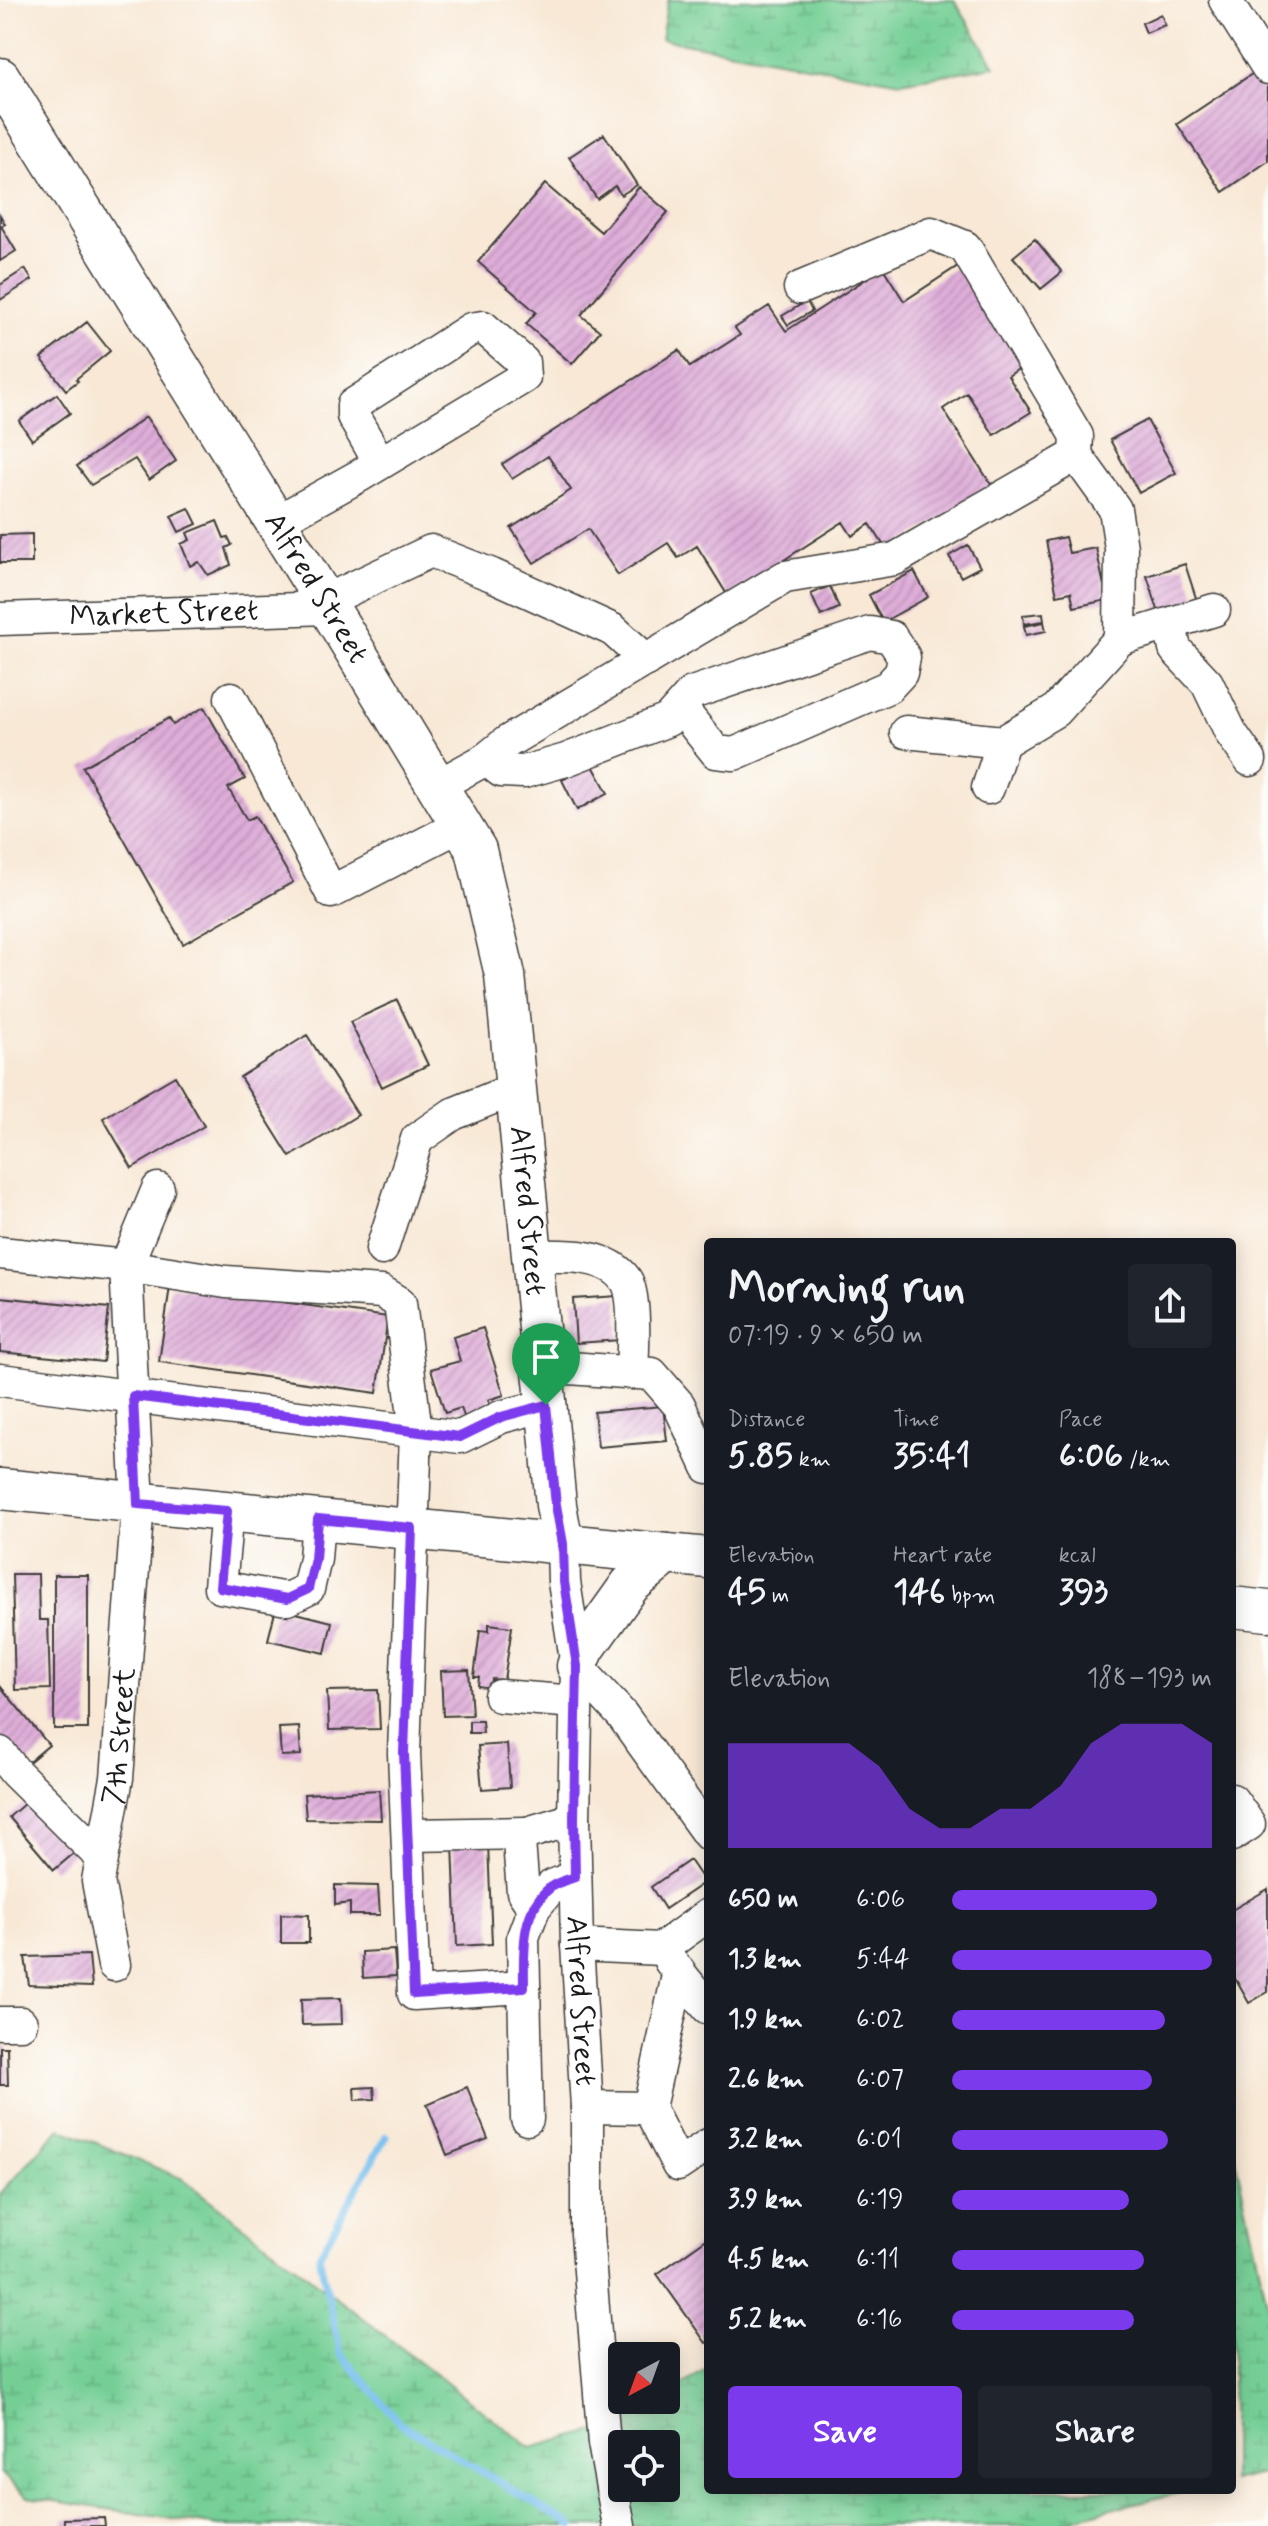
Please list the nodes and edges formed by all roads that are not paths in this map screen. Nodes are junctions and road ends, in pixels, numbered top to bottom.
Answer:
1 (1225, 0) edge
2 (1257, 26) edge
3 (1268, 68) edge
4 (0, 78) edge
5 (800, 288) dead end
6 (1076, 455) junction
7 (380, 463) junction
8 (276, 522) junction
9 (327, 604) junction
10 (1214, 610) dead end
11 (0, 619) edge
12 (1170, 624) junction
13 (1120, 639) junction
14 (646, 660) junction
15 (231, 698) dead end
16 (680, 707) junction
17 (906, 732) dead end
18 (1003, 742) junction
19 (486, 759) junction
20 (1250, 760) dead end
21 (437, 786) junction
22 (988, 788) dead end
23 (461, 825) junction
24 (517, 1088) junction
25 (158, 1189) dead end
26 (382, 1249) dead end
27 (0, 1253) edge
28 (532, 1256) junction
29 (126, 1266) junction
30 (542, 1366) junction
31 (632, 1373) junction
32 (0, 1380) edge
33 (133, 1396) junction
34 (546, 1405) junction
35 (416, 1432) junction
36 (704, 1458) edge
37 (0, 1493) edge
38 (138, 1504) junction
39 (227, 1511) junction
40 (318, 1519) junction
41 (412, 1528) junction
42 (563, 1544) junction
43 (667, 1554) junction
44 (704, 1558) edge
45 (1236, 1607) edge
46 (1268, 1611) edge
47 (576, 1684) junction
48 (500, 1696) dead end
49 (0, 1753) edge
50 (698, 1800) edge
51 (1236, 1806) edge
52 (574, 1819) junction
53 (704, 1820) edge
54 (1236, 1832) edge
55 (527, 1833) junction
56 (408, 1835) junction
57 (102, 1858) junction
58 (575, 1877) junction
59 (534, 1908) junction
60 (704, 1920) edge
61 (577, 1945) junction
62 (670, 1960) junction
63 (114, 1965) dead end
64 (524, 1987) junction
65 (704, 2003) edge
66 (587, 2107) junction
67 (649, 2108) junction
68 (527, 2119) dead end
69 (704, 2148) edge
70 (619, 2526) edge

1 - 2 street
2 - 3 street
4 - 8 main road, Alfred Street
5 - 6 street
6 - 13 street
6 - 14 street
7 - 7 street
7 - 8 street
8 - 9 main road, Alfred Street
9 - 11 street, Market Street
9 - 14 street
9 - 21 main road, Alfred Street
10 - 12 street
12 - 13 street
12 - 20 street
13 - 18 street
14 - 19 street
15 - 23 street
16 - 16 street
16 - 19 street
17 - 18 street
18 - 22 street
19 - 21 street
21 - 23 main road, Alfred Street
23 - 24 main road, Alfred Street
24 - 26 street
24 - 28 main road, Alfred Street
25 - 29 street
27 - 29 street
28 - 30 main road, Alfred Street
28 - 31 street
29 - 33 street, 7th Street
29 - 35 street
30 - 31 street
30 - 34 main road, Alfred Street
31 - 36 street
32 - 33 street
33 - 35 street
33 - 38 street, 7th Street
34 - 35 street
34 - 42 main road, Alfred Street
35 - 41 street
37 - 38 main road
38 - 39 main road
38 - 57 street, 7th Street
39 - 40 main road
39 - 40 street
40 - 41 main road
41 - 42 main road
41 - 56 street
42 - 43 main road
42 - 47 street, Alfred Street
43 - 44 main road
43 - 47 main road
45 - 46 main road
47 - 48 street
47 - 50 street
47 - 52 street, Alfred Street
49 - 57 street
50 - 53 street
51 - 54 street
52 - 55 street
52 - 58 street, Alfred Street
55 - 56 street
55 - 59 street
56 - 64 street
57 - 63 street, 7th Street
58 - 59 street
58 - 61 street, Alfred Street
59 - 64 street
60 - 62 street
61 - 62 street
61 - 66 street, Alfred Street
62 - 65 street
62 - 67 street
64 - 68 street
66 - 67 street
66 - 70 street, Alfred Street
67 - 69 street

